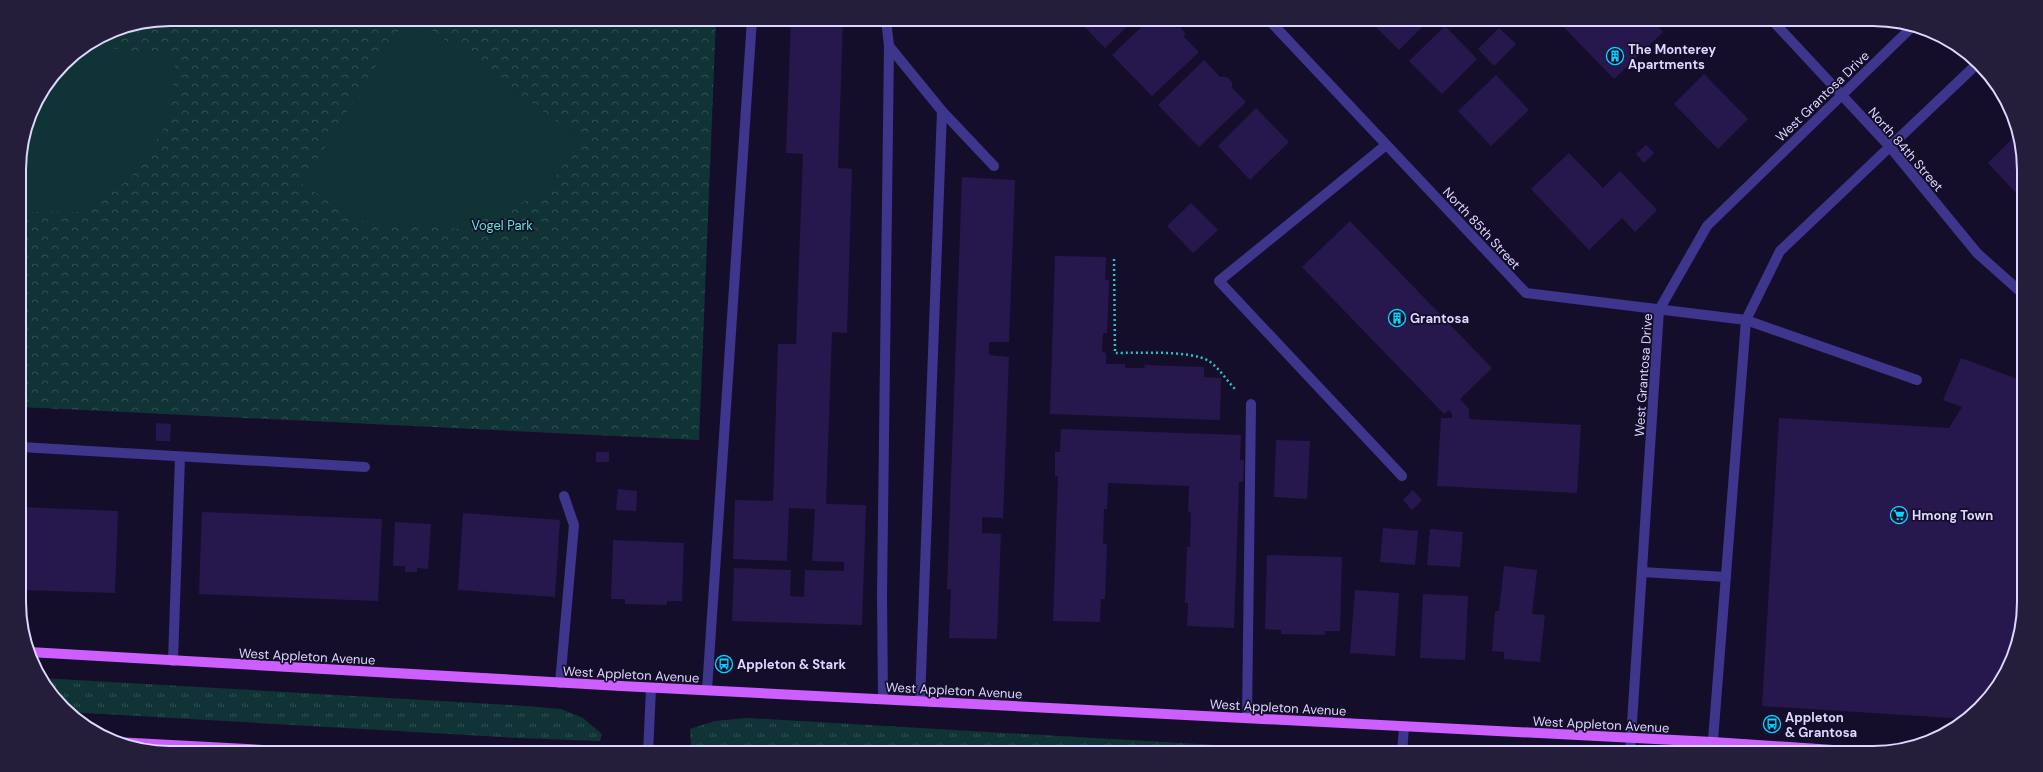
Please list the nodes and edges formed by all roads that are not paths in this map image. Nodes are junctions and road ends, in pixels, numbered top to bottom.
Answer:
1 (752, 26) edge
2 (887, 26) edge
3 (1275, 26) edge
4 (1777, 26) edge
5 (1908, 31) edge
6 (888, 46) junction
7 (1974, 67) edge
8 (1841, 95) junction
9 (942, 111) junction
10 (1386, 145) junction
11 (1890, 147) junction
12 (994, 166) dead end
13 (2017, 289) edge
14 (1659, 310) junction
15 (1746, 320) junction
16 (1917, 380) dead end
17 (1251, 404) road end
18 (26, 447) edge
19 (180, 457) junction
20 (365, 467) dead end
21 (1402, 476) dead end
22 (564, 496) dead end
23 (1642, 572) junction
24 (1726, 578) junction
25 (35, 652) edge
26 (173, 661) junction
27 (560, 683) junction
28 (651, 688) junction
29 (707, 690) junction
30 (883, 699) junction
31 (920, 701) junction
32 (1247, 718) junction
33 (1404, 727) junction
34 (1630, 739) junction
35 (1713, 742) junction
36 (145, 744) edge
37 (190, 746) edge
38 (648, 746) edge
39 (1403, 746) edge
40 (1630, 746) edge
41 (1713, 746) edge
42 (1773, 746) edge

1 - 29 street
2 - 6 street
3 - 10 street, North 85th Street
4 - 8 street, North 84th Street
5 - 8 street, West Grantosa Drive
6 - 9 street
6 - 30 street
7 - 11 street
8 - 11 street, North 84th Street
8 - 14 street, West Grantosa Drive
9 - 12 street
9 - 31 street
10 - 14 street, North 85th Street
10 - 21 street
11 - 13 street, North 84th Street
11 - 15 street
14 - 15 street, North 85th Street
14 - 23 street, West Grantosa Drive
15 - 16 street, North 85th Street
15 - 24 street
17 - 32 street
18 - 19 street
19 - 20 street
19 - 26 street
22 - 27 street
23 - 24 street
23 - 34 street, West Grantosa Drive
24 - 35 street
25 - 26 main road, West Appleton Avenue
26 - 27 main road, West Appleton Avenue
27 - 28 main road, West Appleton Avenue
28 - 29 main road, West Appleton Avenue
28 - 38 street
29 - 30 main road, West Appleton Avenue
30 - 31 main road, West Appleton Avenue
31 - 32 main road, West Appleton Avenue
32 - 33 main road, West Appleton Avenue
33 - 34 main road, West Appleton Avenue
33 - 39 street
34 - 35 main road, West Appleton Avenue
34 - 40 street, West Grantosa Drive
35 - 41 street
35 - 42 main road, West Appleton Avenue
36 - 37 main road

